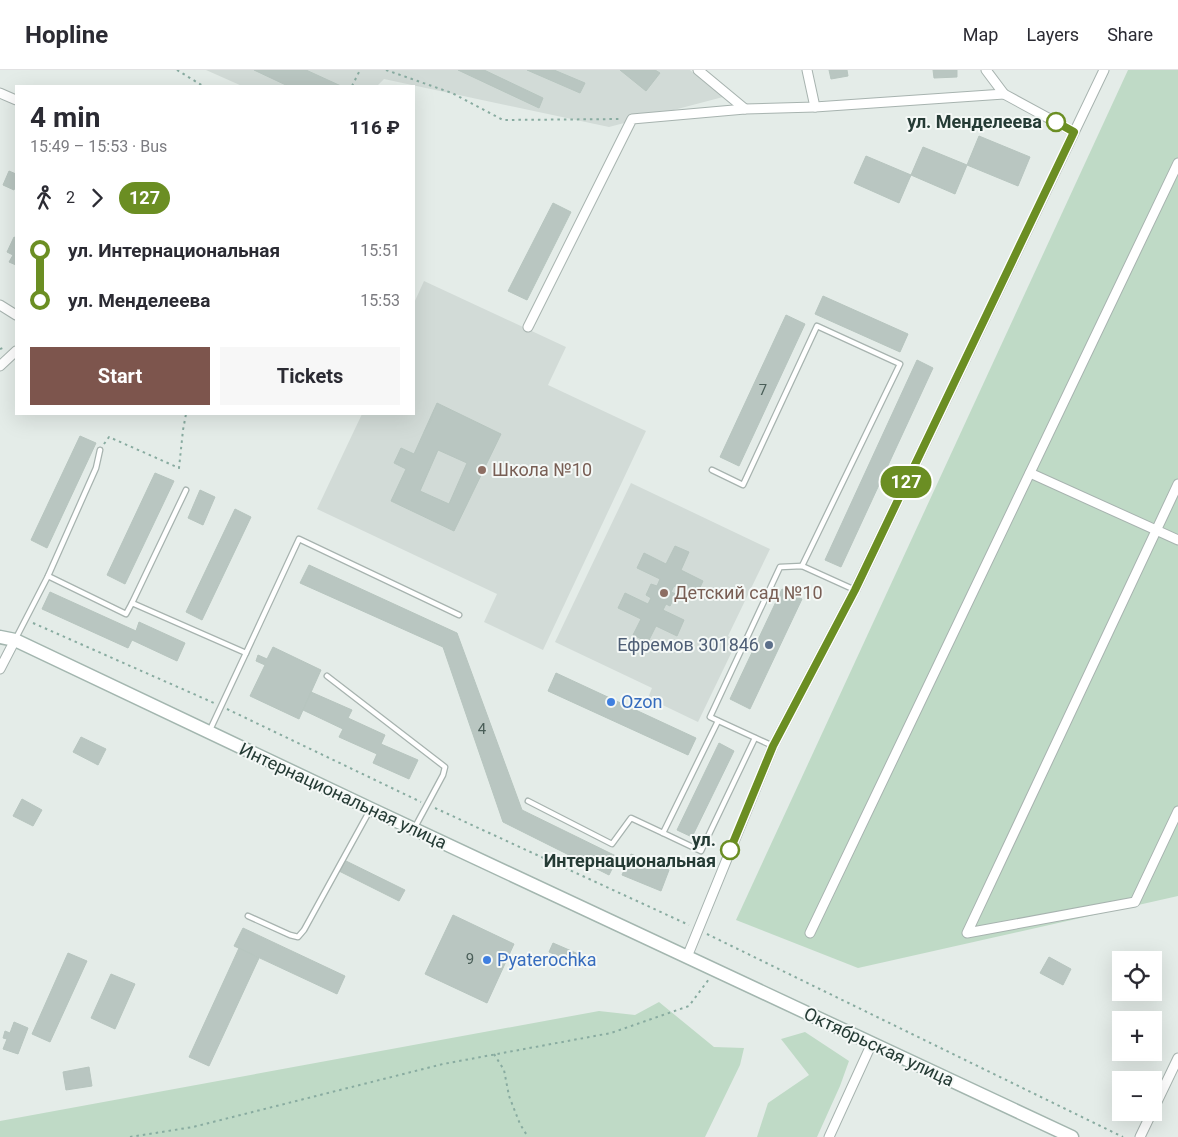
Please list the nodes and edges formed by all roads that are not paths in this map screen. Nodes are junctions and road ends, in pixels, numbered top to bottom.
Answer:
1 (698, 70) edge
2 (807, 70) edge
3 (986, 70) edge
4 (1104, 70) edge
5 (0, 93) edge
6 (1004, 94) junction
7 (15, 100) edge
8 (815, 107) junction
9 (745, 109) junction
10 (1074, 132) junction
11 (1178, 163) edge
12 (0, 305) edge
13 (15, 313) edge
14 (528, 327) dead end
15 (15, 352) edge
16 (0, 366) edge
17 (100, 450) road end
18 (712, 470) dead end
19 (1030, 473) junction
20 (1178, 484) edge
21 (186, 490) dead end
22 (1156, 530) junction
23 (1178, 540) edge
24 (802, 566) junction
25 (48, 576) junction
26 (855, 590) junction
27 (132, 603) junction
28 (460, 615) dead end
29 (0, 631) edge
30 (0, 637) edge
31 (14, 640) junction
32 (246, 653) junction
33 (0, 669) edge
34 (327, 676) dead end
35 (718, 721) junction
36 (209, 733) junction
37 (755, 738) junction
38 (773, 746) junction
39 (528, 801) dead end
40 (371, 809) junction
41 (1178, 811) edge
42 (414, 830) junction
43 (663, 833) junction
44 (248, 916) dead end
45 (810, 933) dead end
46 (687, 957) junction
47 (872, 1043) junction
48 (1178, 1058) edge
49 (1162, 1091) edge
50 (1148, 1121) edge
51 (829, 1137) edge
52 (1072, 1137) edge
53 (1140, 1137) edge

1 - 9 street
2 - 8 street
3 - 6 street
4 - 10 street
5 - 7 street
6 - 8 street
6 - 10 street
8 - 9 street
9 - 14 street
10 - 26 street
11 - 19 street
12 - 13 street
15 - 16 street
17 - 25 lane
18 - 24 lane
19 - 22 street
19 - 45 street
20 - 22 street
21 - 27 lane
22 - 23 street
22 - 41 street
24 - 26 lane
24 - 35 lane
25 - 27 lane
25 - 31 lane
26 - 38 street
27 - 32 lane
28 - 32 lane
29 - 31 street
30 - 31 street, Интернациональная улица
31 - 33 street
31 - 36 street, Интернациональная улица
32 - 36 lane
34 - 42 lane
35 - 37 lane
35 - 43 lane
36 - 40 street, Интернациональная улица
37 - 38 lane
37 - 43 lane
38 - 46 street
39 - 43 lane
40 - 42 street, Интернациональная улица
40 - 44 lane
42 - 46 street, Интернациональная улица
46 - 47 street, Октябрьская улица
47 - 51 street
47 - 52 street, Октябрьская улица
48 - 49 street
50 - 53 street

